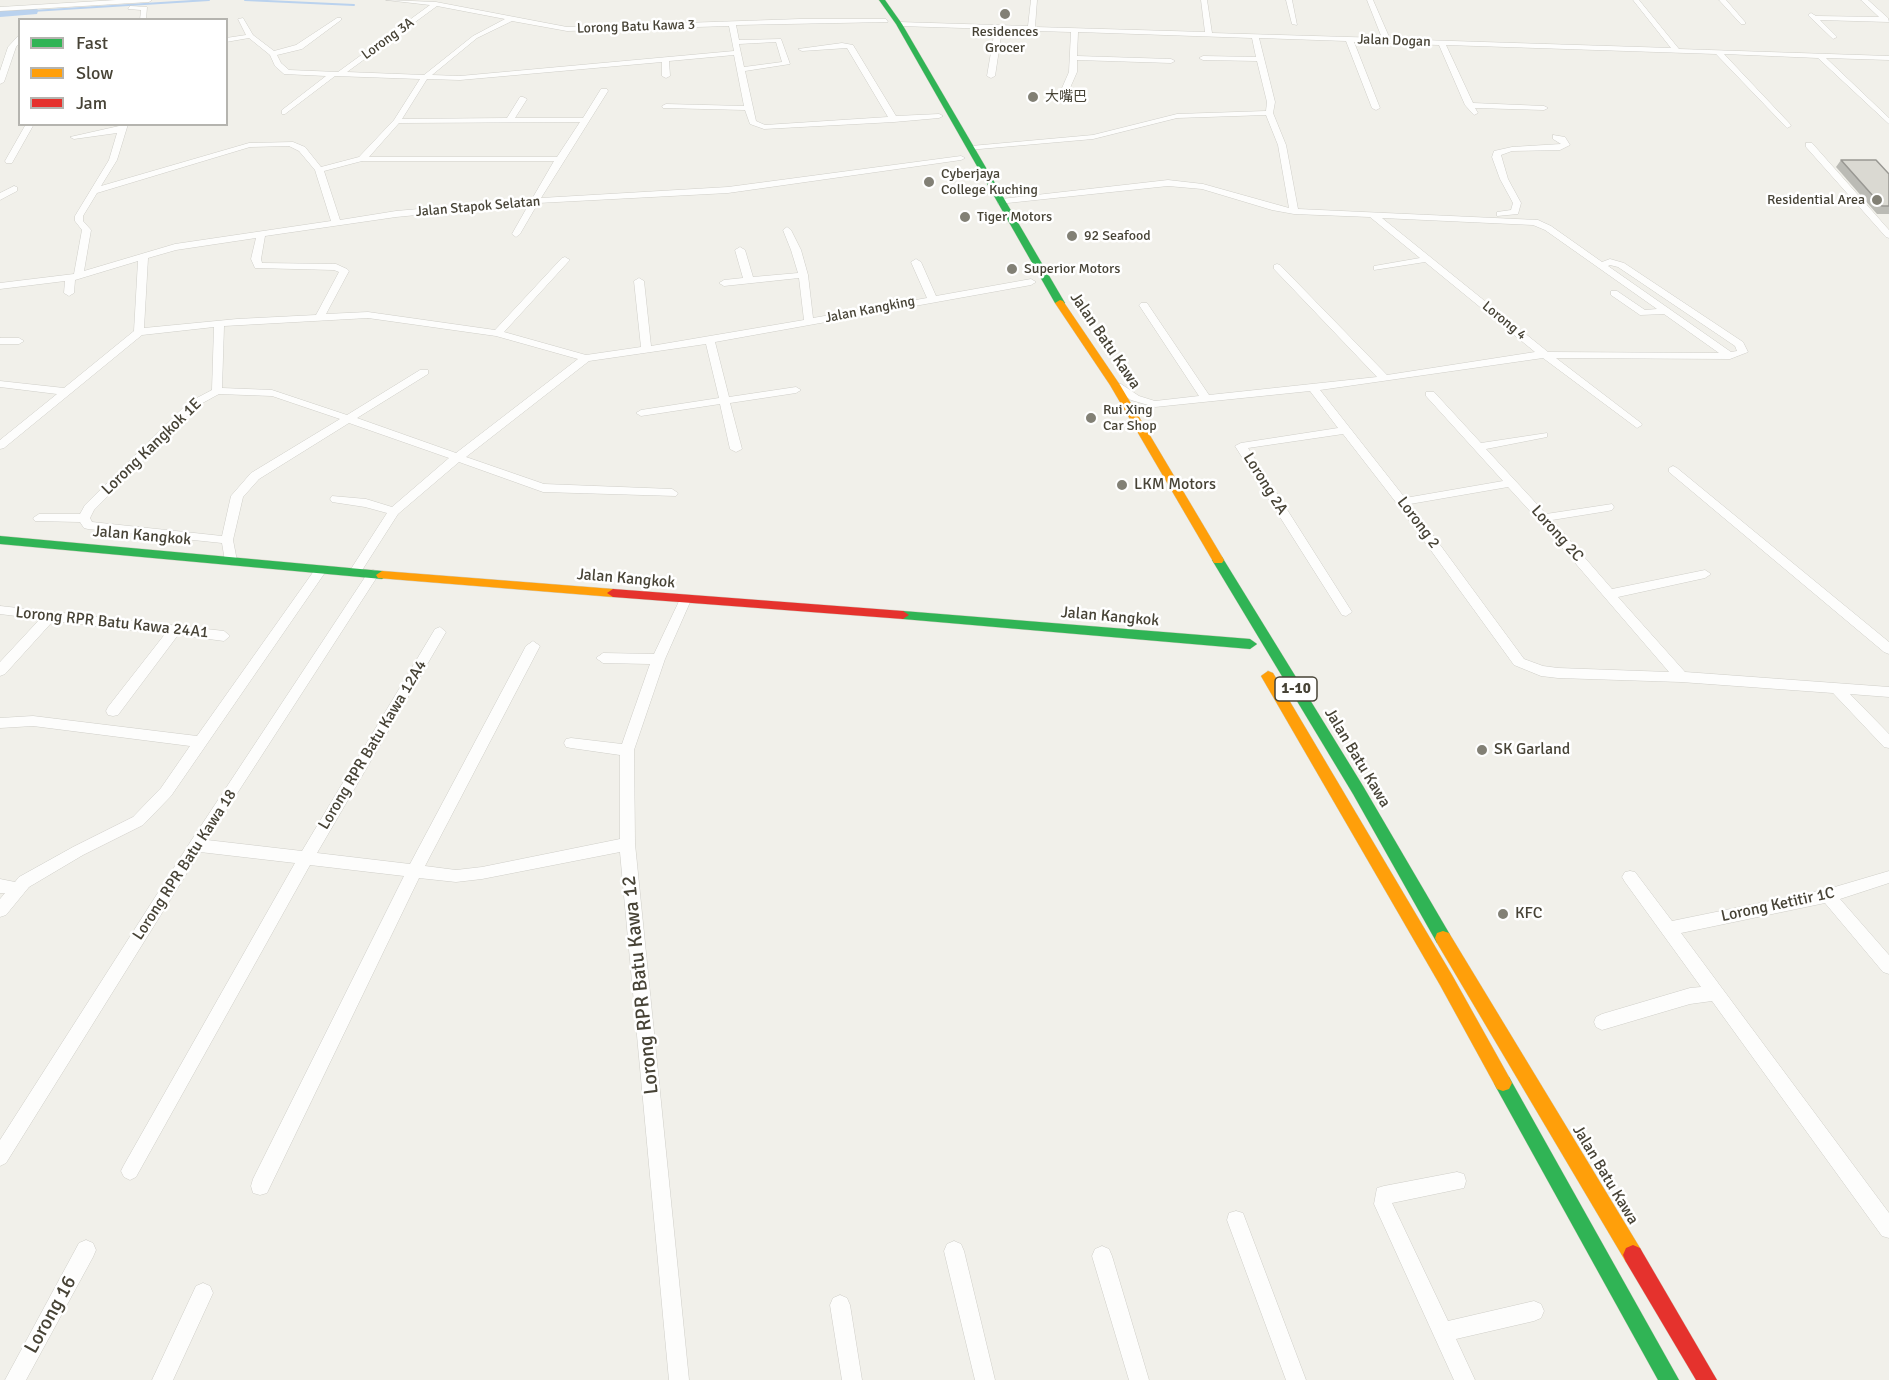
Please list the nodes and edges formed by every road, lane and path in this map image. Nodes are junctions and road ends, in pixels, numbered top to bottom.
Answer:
1 (149, 0) edge
2 (389, 0) edge
3 (873, 0) edge
4 (882, 0) edge
5 (1034, 0) edge
6 (1204, 0) edge
7 (1288, 0) edge
8 (1370, 0) edge
9 (1636, 0) edge
10 (1722, 0) edge
11 (1864, 0) edge
12 (436, 4) junction
13 (1872, 7) junction
14 (1889, 7) edge
15 (0, 9) edge
16 (107, 9) dead end
17 (1807, 12) dead end
18 (143, 18) edge
19 (1813, 18) junction
20 (241, 19) dead end
21 (510, 19) junction
22 (339, 20) dead end
23 (1887, 21) edge
24 (893, 23) junction
25 (732, 24) junction
26 (1295, 24) dead end
27 (1743, 24) dead end
28 (999, 27) junction
29 (1031, 28) junction
30 (1075, 29) junction
31 (1209, 34) junction
32 (250, 36) junction
33 (1255, 36) junction
34 (1833, 37) dead end
35 (18, 39) edge
36 (1349, 39) junction
37 (228, 40) edge
38 (1387, 41) junction
39 (736, 42) junction
40 (1441, 42) junction
41 (802, 49) dead end
42 (1677, 51) junction
43 (738, 52) junction
44 (1718, 52) junction
45 (273, 54) junction
46 (1820, 56) junction
47 (1075, 58) junction
48 (1203, 58) dead end
49 (1889, 58) edge
50 (665, 59) junction
51 (1259, 59) junction
52 (1171, 61) dead end
53 (741, 69) junction
54 (336, 74) junction
55 (991, 75) dead end
56 (666, 76) dead end
57 (425, 77) junction
58 (0, 82) edge
59 (1066, 88) dead end
60 (604, 92) dead end
61 (523, 99) dead end
62 (1470, 105) junction
63 (666, 106) dead end
64 (748, 108) junction
65 (1376, 108) dead end
66 (1544, 108) dead end
67 (285, 112) dead end
68 (1269, 113) junction
69 (1474, 113) dead end
70 (939, 116) junction
71 (510, 120) junction
72 (585, 120) junction
73 (894, 120) junction
74 (397, 121) junction
75 (1889, 122) edge
76 (29, 126) edge
77 (1787, 126) dead end
78 (123, 128) edge
79 (74, 137) dead end
80 (1556, 137) dead end
81 (1809, 145) dead end
82 (966, 153) junction
83 (362, 159) junction
84 (560, 159) junction
85 (9, 160) dead end
86 (319, 170) junction
87 (975, 183) dead end
88 (14, 189) dead end
89 (94, 191) junction
90 (0, 198) edge
91 (535, 201) junction
92 (1001, 202) junction
93 (1294, 211) junction
94 (1372, 214) junction
95 (1454, 218) junction
96 (336, 222) junction
97 (787, 230) dead end
98 (261, 233) junction
99 (516, 234) dead end
100 (1888, 235) edge
101 (740, 249) dead end
102 (143, 257) junction
103 (1427, 259) junction
104 (565, 260) dead end
105 (916, 262) dead end
106 (1600, 265) junction
107 (1277, 267) dead end
108 (1377, 268) dead end
109 (803, 275) junction
110 (74, 277) junction
111 (1028, 277) joint
112 (639, 281) dead end
113 (749, 281) junction
114 (724, 283) dead end
115 (0, 286) edge
116 (69, 293) dead end
117 (1614, 293) dead end
118 (932, 298) junction
119 (1144, 305) dead end
120 (1664, 311) junction
121 (320, 317) junction
122 (809, 322) junction
123 (219, 324) junction
124 (139, 332) junction
125 (497, 333) junction
126 (710, 340) junction
127 (19, 341) dead end
128 (0, 342) edge
129 (646, 350) junction
130 (1545, 355) junction
131 (1730, 356) junction
132 (586, 358) junction
133 (424, 372) dead end
134 (1384, 378) junction
135 (0, 384) edge
136 (1115, 385) junction
137 (1313, 388) junction
138 (796, 390) dead end
139 (217, 391) junction
140 (67, 392) junction
141 (1430, 394) dead end
142 (1207, 400) junction
143 (725, 401) junction
144 (1155, 404) junction
145 (641, 413) dead end
146 (348, 418) junction
147 (1637, 425) dead end
148 (1346, 429) junction
149 (1543, 435) dead end
150 (1146, 437) junction
151 (0, 446) edge
152 (1477, 447) junction
153 (736, 449) dead end
154 (458, 458) junction
155 (1673, 470) dead end
156 (1510, 483) junction
157 (672, 493) dead end
158 (336, 500) dead end
159 (1402, 502) junction
160 (1608, 507) dead end
161 (394, 511) junction
162 (87, 513) junction
163 (39, 518) dead end
164 (1543, 518) junction
165 (1178, 520) dead end
166 (0, 540) edge
167 (227, 540) junction
168 (231, 561) junction
169 (320, 570) junction
170 (355, 572) junction
171 (374, 574) junction
172 (1705, 574) dead end
173 (1610, 594) junction
174 (685, 600) junction
175 (0, 610) edge
176 (1346, 612) dead end
177 (49, 617) junction
178 (175, 630) junction
179 (440, 632) dead end
180 (224, 636) dead end
181 (532, 646) dead end
182 (1889, 649) edge
183 (603, 658) dead end
184 (658, 659) junction
185 (0, 671) edge
186 (1681, 677) junction
187 (1838, 690) junction
188 (1889, 692) edge
189 (114, 711) dead end
190 (0, 723) edge
191 (202, 742) junction
192 (571, 743) dead end
193 (1889, 744) edge
194 (627, 750) junction
195 (627, 844) junction
196 (196, 845) junction
197 (306, 858) junction
198 (414, 872) junction
199 (1630, 877) dead end
200 (1889, 877) edge
201 (0, 886) edge
202 (16, 889) junction
203 (1828, 896) junction
204 (0, 910) edge
205 (1666, 929) junction
206 (1889, 967) edge
207 (1716, 993) junction
208 (1602, 1022) dead end
209 (0, 1158) edge
210 (130, 1171) dead end
211 (1457, 1181) dead end
212 (260, 1186) dead end
213 (1236, 1220) dead end
214 (1889, 1229) edge
215 (87, 1250) dead end
216 (954, 1251) dead end
217 (1102, 1256) dead end
218 (203, 1293) dead end
219 (840, 1305) dead end
220 (1534, 1311) dead end
221 (1444, 1332) junction
222 (15, 1380) edge
223 (162, 1380) edge
224 (679, 1380) edge
225 (852, 1380) edge
226 (985, 1380) edge
227 (1138, 1380) edge
228 (1296, 1380) edge
229 (1466, 1380) edge
230 (1669, 1380) edge
231 (1707, 1380) edge

1 - 15 street
2 - 12 street, Lorong Batu Kawa 3
3 - 24 main road, Jalan Batu Kawa / 1-10
4 - 24 main road, Jalan Batu Kawa / 1-10
5 - 29 street
6 - 31 street
7 - 26 street
8 - 38 street
9 - 42 street
10 - 27 street
11 - 13 street
12 - 21 street, Lorong Batu Kawa 3
12 - 54 street, Lorong 3A
13 - 14 street
13 - 23 street
16 - 18 street
17 - 19 street
19 - 23 street
19 - 34 street
20 - 32 street
21 - 25 street, Lorong Batu Kawa 3
21 - 57 street
22 - 45 street
24 - 25 street, Lorong Batu Kawa 3
24 - 28 street, Jalan Dogan
24 - 70 main road, Jalan Batu Kawa / 1-10
24 - 82 main road, Jalan Batu Kawa / 1-10
25 - 39 street
28 - 29 street, Jalan Dogan
28 - 55 street
29 - 30 street, Jalan Dogan
30 - 31 street, Jalan Dogan
30 - 47 street
31 - 33 street, Jalan Dogan
32 - 37 street
32 - 45 street
33 - 36 street, Jalan Dogan
33 - 51 street
35 - 58 street
36 - 38 street, Jalan Dogan
36 - 65 street
38 - 40 street, Jalan Dogan
39 - 43 street
39 - 53 street
40 - 42 street, Jalan Dogan
40 - 62 street
41 - 73 street
42 - 44 street, Jalan Dogan
43 - 50 street
43 - 53 street
44 - 46 street, Jalan Dogan
44 - 77 street
45 - 54 street
46 - 49 street, Jalan Dogan
46 - 75 street
47 - 52 street
47 - 59 street
48 - 51 street
50 - 56 street
50 - 57 street
51 - 68 street
53 - 64 street
54 - 57 street
54 - 67 street, Lorong 3A
57 - 74 street
60 - 72 street
61 - 71 street
62 - 66 street
62 - 69 street
63 - 64 street
64 - 73 street
68 - 82 street, Jalan Stapok Selatan
68 - 93 street
70 - 73 street
70 - 82 main road, Jalan Batu Kawa / 1-10
71 - 72 street
71 - 74 street
72 - 84 street
74 - 83 street
76 - 85 street
78 - 79 street
78 - 89 street
80 - 95 street
81 - 100 street
82 - 87 main road, Jalan Batu Kawa / 1-10
82 - 91 street, Jalan Stapok Selatan
82 - 92 main road, Jalan Batu Kawa / 1-10
83 - 84 street
83 - 86 street
84 - 91 street
86 - 89 street
86 - 96 street
88 - 90 street
89 - 110 street
91 - 96 street, Jalan Stapok Selatan
91 - 99 street
92 - 93 street
92 - 136 main road, Jalan Batu Kawa / 1-10
93 - 94 street
94 - 95 street
94 - 103 street, Lorong 4
95 - 106 street
96 - 98 street, Jalan Stapok Selatan
97 - 109 street
98 - 102 street, Jalan Stapok Selatan
98 - 121 street
101 - 113 street
102 - 110 street, Jalan Stapok Selatan
102 - 124 street
103 - 108 street
103 - 130 street, Lorong 4
104 - 125 street
105 - 118 street
106 - 120 street
106 - 131 street
107 - 134 street
109 - 113 street
109 - 122 street
110 - 115 street, Jalan Stapok Selatan
110 - 116 street
111 - 118 street, Jalan Kangking
111 - 165 main road, Jalan Batu Kawa
112 - 129 street
113 - 114 street
117 - 120 street
118 - 122 street, Jalan Kangking
119 - 142 street
120 - 131 street
121 - 123 street
121 - 125 street
122 - 126 street, Jalan Kangking
123 - 124 street
123 - 139 street
124 - 140 street
125 - 132 street
126 - 129 street, Jalan Kangking
126 - 143 street
127 - 128 street
129 - 132 street, Jalan Kangking
130 - 131 street
130 - 134 street
130 - 147 street, Lorong 4
132 - 154 street
133 - 146 street
134 - 137 street
135 - 140 street
136 - 144 street
136 - 150 main road, Jalan Batu Kawa / 1-10
137 - 142 street
137 - 148 street, Lorong 2
138 - 143 street
139 - 146 street
139 - 162 street, Lorong Kangkok 1E
140 - 151 street
141 - 152 street, Lorong 2C
142 - 144 street
143 - 145 street
143 - 153 street
144 - 150 street
146 - 154 street
146 - 167 street
148 - 159 street, Lorong 2
148 - 176 street, Lorong 2A
149 - 152 street
150 - 231 main road, Jalan Batu Kawa / 1-10
152 - 156 street, Lorong 2C
154 - 157 street
154 - 161 street
155 - 182 street
156 - 159 street
156 - 164 street, Lorong 2C
158 - 161 street
159 - 186 street, Lorong 2
160 - 164 street
161 - 170 street
162 - 163 street
162 - 167 street
164 - 173 street, Lorong 2C
166 - 168 main road, Jalan Kangkok
167 - 168 street
168 - 169 main road, Jalan Kangkok
169 - 170 main road, Jalan Kangkok
169 - 191 street
170 - 171 main road, Jalan Kangkok
171 - 174 main road, Jalan Kangkok
171 - 196 street, Lorong RPR Batu Kawa 18
172 - 173 street
173 - 186 street, Lorong 2C
174 - 184 street, Lorong RPR Batu Kawa 12
174 - 230 main road, Jalan Kangkok / 1-10
175 - 177 street, Lorong RPR Batu Kawa 24A1
177 - 178 street, Lorong RPR Batu Kawa 24A1
177 - 185 street
178 - 180 street, Lorong RPR Batu Kawa 24A1
178 - 189 street
179 - 197 street, Lorong RPR Batu Kawa 12A4
181 - 198 street
183 - 184 street
184 - 194 street, Lorong RPR Batu Kawa 12
186 - 187 street
187 - 188 street
187 - 193 street
190 - 191 street
191 - 202 street
192 - 194 street
194 - 195 street, Lorong RPR Batu Kawa 12
195 - 198 street
195 - 224 street, Lorong RPR Batu Kawa 12
196 - 197 street
196 - 209 street, Lorong RPR Batu Kawa 18
197 - 198 street
197 - 210 street, Lorong RPR Batu Kawa 12A4
198 - 212 street
199 - 205 street
200 - 203 street, Lorong Ketitir 1C
201 - 202 street
202 - 204 street
203 - 205 street, Lorong Ketitir 1C
203 - 206 street
205 - 207 street
207 - 208 street
207 - 214 street
211 - 221 street
213 - 228 street
215 - 222 street, Lorong 16
216 - 226 street
217 - 227 street
218 - 223 street
219 - 225 street
220 - 221 street
221 - 229 street

